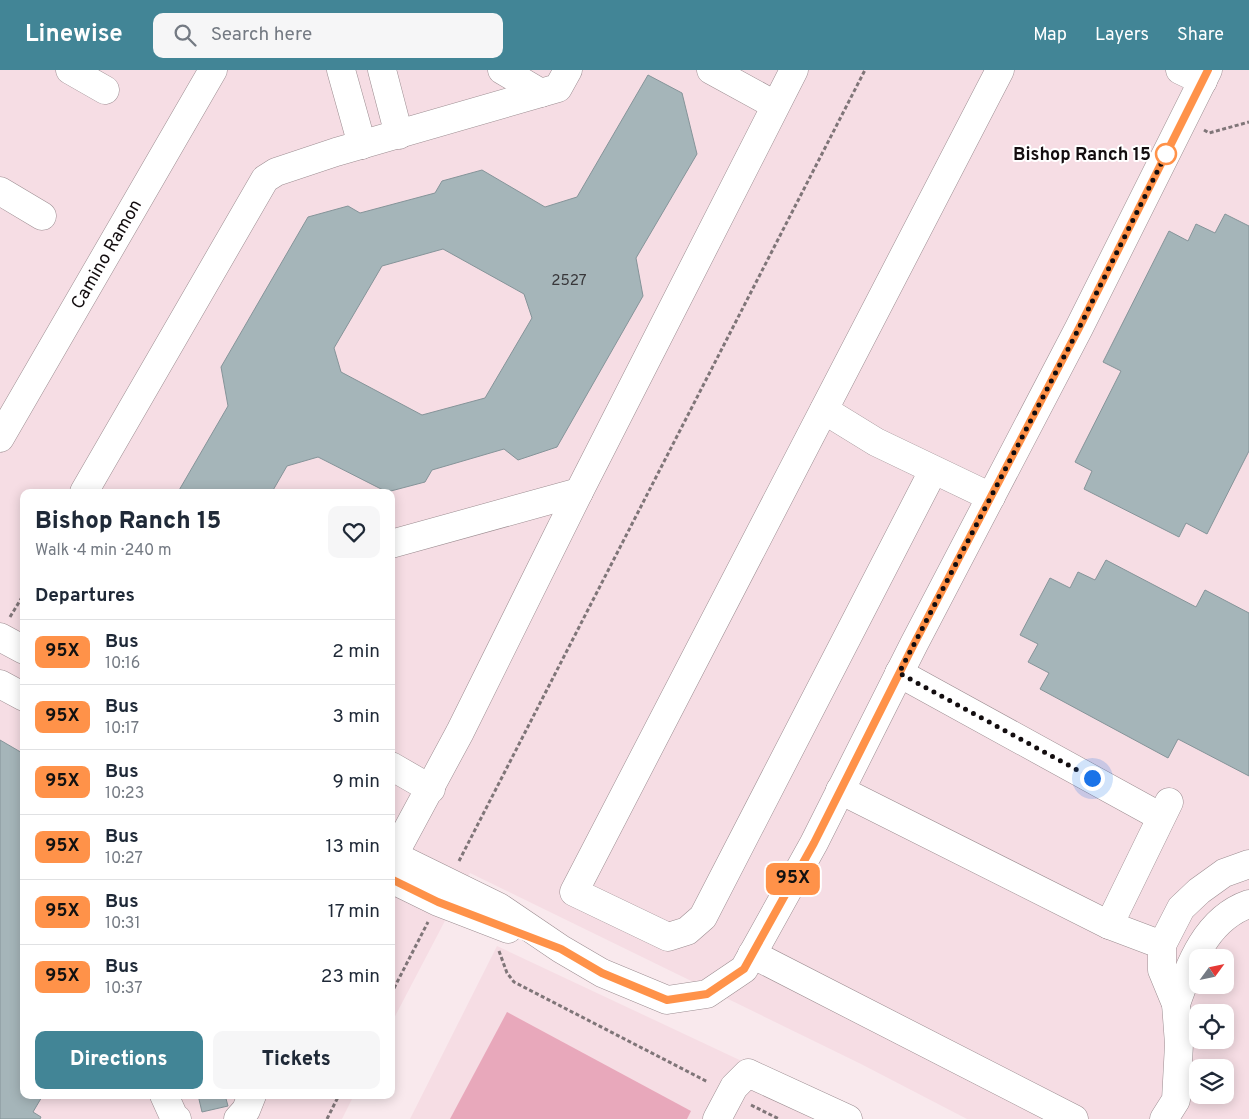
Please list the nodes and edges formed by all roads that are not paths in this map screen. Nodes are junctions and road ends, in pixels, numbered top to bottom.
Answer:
1 (70, 70) edge
2 (213, 70) edge
3 (341, 70) edge
4 (382, 70) edge
5 (502, 70) edge
6 (568, 70) edge
7 (711, 70) edge
8 (794, 70) edge
9 (1000, 70) edge
10 (1197, 74) edge
11 (105, 90) dead end
12 (541, 93) junction
13 (775, 105) junction
14 (399, 135) junction
15 (362, 145) junction
16 (0, 191) edge
17 (42, 216) dead end
18 (824, 410) junction
19 (0, 438) edge
20 (932, 471) junction
21 (86, 489) edge
22 (579, 492) junction
23 (991, 497) junction
24 (395, 543) edge
25 (4, 629) edge
26 (20, 646) edge
27 (899, 673) junction
28 (0, 684) edge
29 (20, 695) edge
30 (395, 768) edge
31 (431, 789) junction
32 (840, 790) junction
33 (395, 856) edge
34 (395, 864) edge
35 (1249, 864) edge
36 (443, 892) junction
37 (1249, 904) edge
38 (1109, 925) junction
39 (1162, 945) junction
40 (561, 949) junction
41 (752, 954) junction
42 (1176, 1004) junction
43 (166, 1099) edge
44 (250, 1099) edge
45 (177, 1119) edge
46 (238, 1119) edge
47 (717, 1119) edge
48 (848, 1119) edge
49 (1074, 1119) edge
50 (1164, 1119) edge

1 - 11 street
2 - 19 street, Camino Ramon
3 - 15 street
4 - 14 street
5 - 12 street
6 - 12 street
7 - 13 street
8 - 13 street
9 - 18 street
10 - 23 street
12 - 14 street
13 - 22 street
14 - 15 street
15 - 21 street
16 - 17 street
18 - 20 street
18 - 20 street
20 - 23 street
22 - 24 street
22 - 31 street
23 - 27 street
25 - 26 street
27 - 32 street
27 - 38 street
28 - 29 street
30 - 31 street
31 - 33 street
32 - 38 street
32 - 41 street
34 - 36 street
35 - 39 street
36 - 40 street
36 - 40 street
37 - 42 street
38 - 39 street
39 - 42 street
40 - 41 street
41 - 49 street
42 - 50 street
43 - 45 street
44 - 46 street
47 - 48 street

